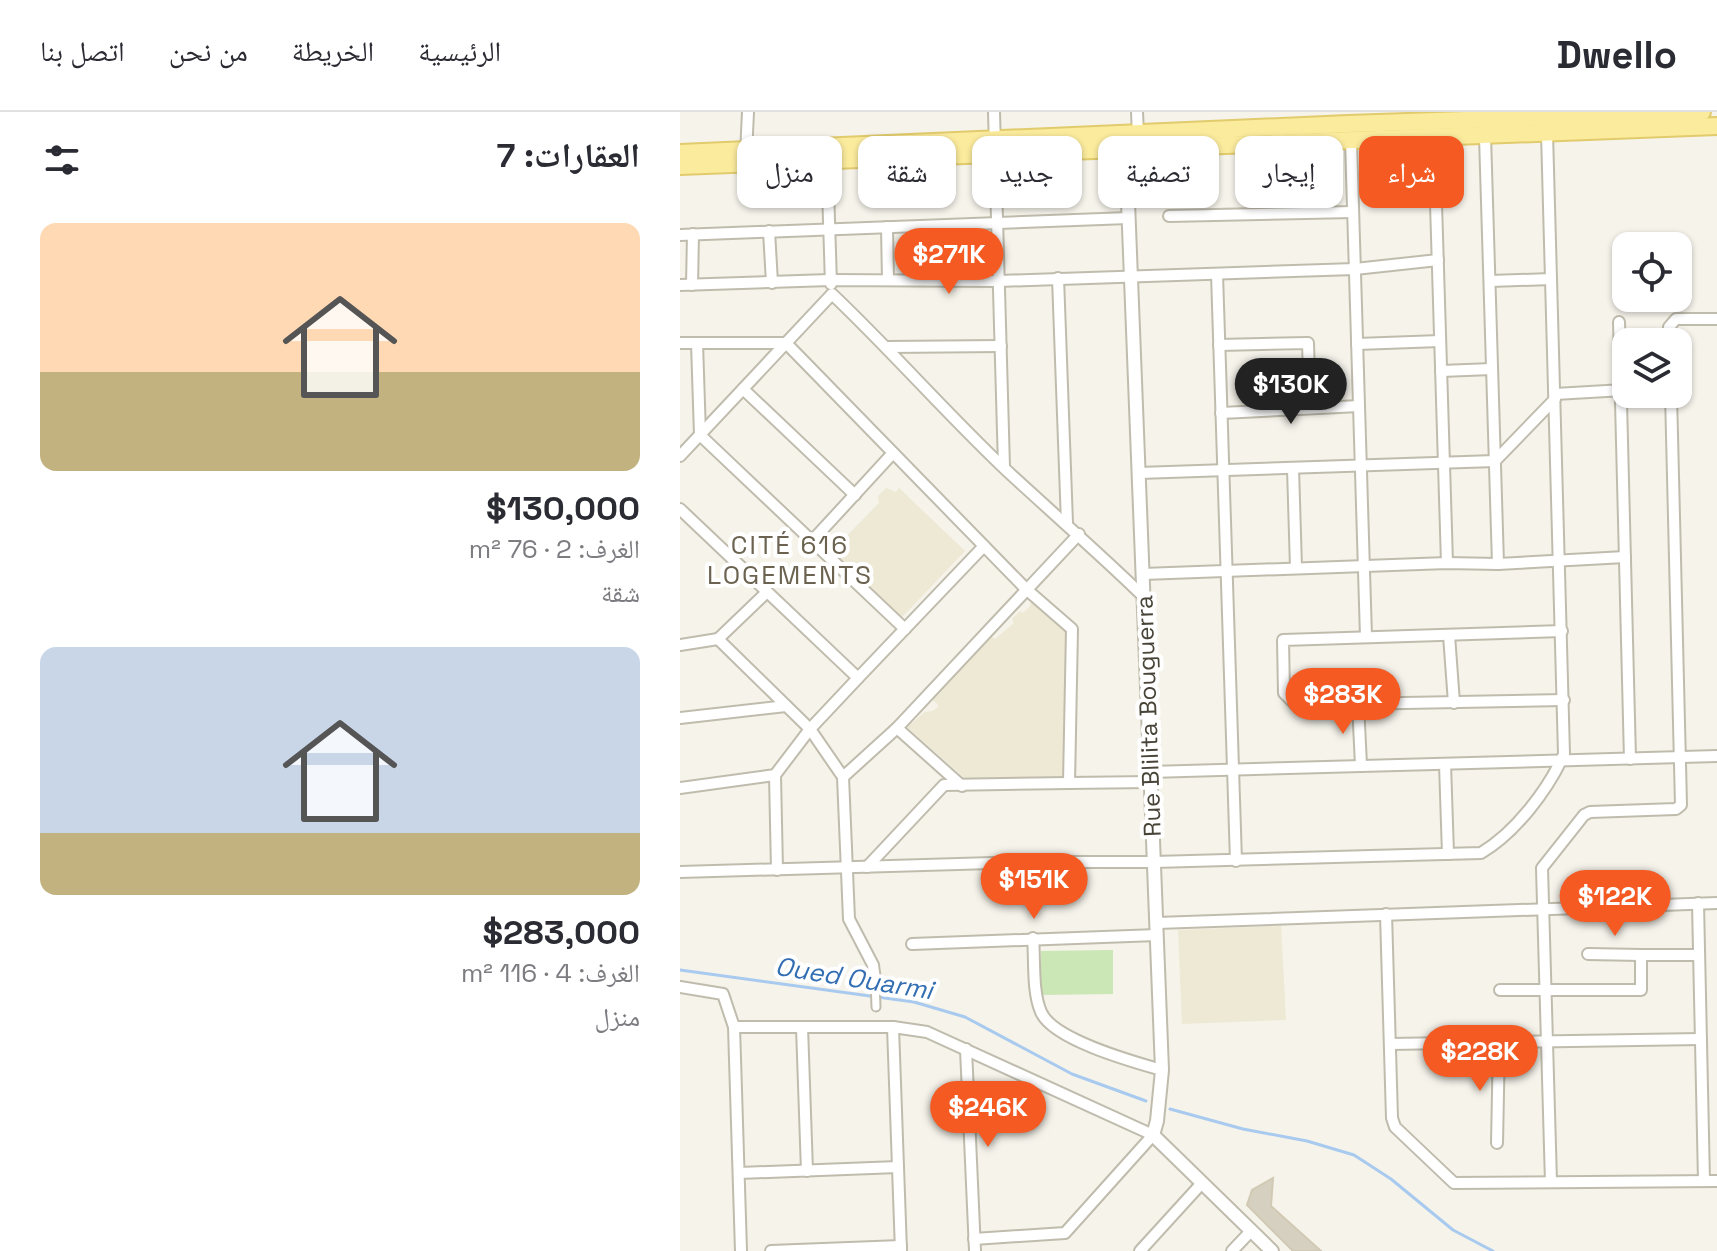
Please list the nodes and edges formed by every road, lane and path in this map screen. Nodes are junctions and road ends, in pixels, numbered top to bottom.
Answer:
1 (748, 112) edge
2 (994, 112) edge
3 (1137, 112) edge
4 (1702, 112) edge
5 (1717, 126) edge
6 (1547, 133) junction
7 (1138, 135) junction
8 (747, 136) edge
9 (995, 136) edge
10 (1485, 136) junction
11 (1464, 137) edge
12 (1082, 140) edge
13 (1351, 141) junction
14 (1359, 141) edge
15 (1219, 147) edge
16 (972, 149) edge
17 (680, 153) edge
18 (842, 153) edge
19 (737, 156) edge
20 (737, 158) edge
21 (680, 166) edge
22 (828, 208) edge
23 (997, 208) edge
24 (1128, 208) edge
25 (1436, 208) edge
26 (1353, 212) junction
27 (1169, 216) dead end
28 (1128, 218) junction
29 (997, 224) junction
30 (887, 227) junction
31 (828, 229) junction
32 (769, 231) junction
33 (693, 234) junction
34 (680, 235) edge
35 (1438, 260) junction
36 (1355, 269) junction
37 (1217, 274) junction
38 (1131, 276) junction
39 (1058, 278) junction
40 (1551, 279) junction
41 (830, 280) junction
42 (888, 280) junction
43 (999, 281) junction
44 (1490, 281) junction
45 (772, 283) junction
46 (686, 285) edge
47 (832, 294) junction
48 (1717, 319) edge
49 (1619, 322) dead end
50 (1619, 328) edge
51 (1669, 328) edge
52 (1440, 341) junction
53 (680, 343) edge
54 (697, 343) junction
55 (786, 343) junction
56 (1357, 344) junction
57 (1219, 345) junction
58 (1001, 346) junction
59 (887, 347) junction
60 (1492, 369) junction
61 (1441, 371) junction
62 (743, 389) junction
63 (1612, 391) edge
64 (1555, 396) junction
65 (1359, 406) junction
66 (1310, 408) junction
67 (1623, 408) edge
68 (1671, 408) edge
69 (1221, 413) junction
70 (700, 435) junction
71 (893, 453) junction
72 (680, 456) edge
73 (1495, 461) junction
74 (1444, 463) junction
75 (1361, 466) junction
76 (1004, 467) junction
77 (1293, 468) junction
78 (1223, 470) junction
79 (1139, 473) junction
80 (855, 495) junction
81 (680, 509) edge
82 (1067, 523) junction
83 (1079, 534) junction
84 (812, 541) junction
85 (984, 546) junction
86 (1625, 557) junction
87 (1560, 562) junction
88 (1447, 563) junction
89 (1498, 564) junction
90 (1364, 566) junction
91 (1296, 568) junction
92 (1226, 570) junction
93 (1143, 574) junction
94 (1026, 589) junction
95 (767, 592) junction
96 (1143, 596) junction
97 (905, 629) junction
98 (1562, 631) junction
99 (1449, 635) junction
100 (1366, 637) junction
101 (718, 639) junction
102 (680, 645) edge
103 (858, 678) junction
104 (1564, 700) junction
105 (1454, 703) junction
106 (1358, 704) junction
107 (786, 706) junction
108 (680, 718) edge
109 (897, 728) junction
110 (810, 729) junction
111 (1717, 756) edge
112 (1681, 758) junction
113 (1630, 759) junction
114 (1561, 761) junction
115 (1445, 764) junction
116 (1361, 765) junction
117 (1232, 768) junction
118 (775, 775) junction
119 (843, 777) junction
120 (1151, 777) junction
121 (948, 781) junction
122 (1069, 783) junction
123 (680, 788) edge
124 (1448, 854) junction
125 (1236, 861) junction
126 (1154, 862) junction
127 (867, 867) junction
128 (847, 868) junction
129 (777, 870) junction
130 (680, 872) edge
131 (1698, 903) junction
132 (1717, 903) edge
133 (1542, 909) junction
134 (1386, 914) junction
135 (1157, 929) junction
136 (1033, 938) junction
137 (912, 944) dead end
138 (1588, 954) dead end
139 (1641, 955) junction
140 (1699, 955) junction
141 (875, 980) joint
142 (680, 987) edge
143 (1500, 990) dead end
144 (1544, 990) junction
145 (876, 1007) dead end
146 (734, 1027) junction
147 (802, 1027) junction
148 (893, 1027) junction
149 (1701, 1039) junction
150 (1499, 1042) junction
151 (1546, 1043) junction
152 (1390, 1044) junction
153 (966, 1049) junction
154 (1162, 1070) junction
155 (1153, 1135) junction
156 (1497, 1143) dead end
157 (898, 1167) junction
158 (807, 1171) junction
159 (739, 1173) junction
160 (1704, 1181) junction
161 (1717, 1181) edge
162 (1551, 1182) junction
163 (1202, 1183) junction
164 (1251, 1231) junction
165 (974, 1239) junction
166 (901, 1248) edge
167 (811, 1250) edge
168 (741, 1251) edge
169 (771, 1251) edge
170 (975, 1251) edge
171 (1140, 1251) edge
172 (1232, 1251) edge
173 (1272, 1251) edge

1 - 8 street
2 - 9 street
3 - 7 street
4 - 7 main road
5 - 6 main road
6 - 10 main road
6 - 40 street
7 - 12 main road
10 - 11 main road
10 - 44 street
13 - 14 main road
13 - 15 main road
13 - 26 street
16 - 18 main road
17 - 19 main road
20 - 21 main road
22 - 31 street
23 - 29 street
24 - 28 street, Rue Blilita Bouguerra
25 - 35 street
26 - 27 street
26 - 36 street
28 - 29 street
28 - 38 street, Rue Blilita Bouguerra
29 - 30 street
29 - 43 street
30 - 31 street
30 - 42 street
31 - 32 street
31 - 41 street
32 - 33 street
32 - 45 street
33 - 34 street
33 - 46 street
35 - 36 street
35 - 52 street
36 - 37 street
36 - 56 street
37 - 38 street
37 - 57 street
38 - 39 street
38 - 79 street, Rue Blilita Bouguerra
39 - 43 street
39 - 82 street
40 - 44 street
40 - 64 street
41 - 42 street
41 - 45 street
41 - 47 street
42 - 43 street
43 - 58 street
44 - 60 street
45 - 46 street
47 - 55 street
47 - 59 street
48 - 51 street
49 - 50 street
52 - 56 street
52 - 61 street
53 - 54 street
54 - 55 street
54 - 70 street
55 - 62 street
55 - 71 street
56 - 65 street
57 - 66 street
57 - 69 street
58 - 59 street
58 - 76 street
59 - 76 street
60 - 61 street
60 - 73 street
61 - 74 street
62 - 70 street
62 - 80 street
63 - 64 street
64 - 73 street
64 - 87 street
65 - 66 street
65 - 75 street
66 - 69 street
67 - 86 street
68 - 112 street
69 - 78 street
70 - 72 street
70 - 84 street
71 - 80 street
71 - 85 street
73 - 74 street
73 - 89 street
74 - 75 street
74 - 88 street
75 - 77 street
75 - 90 street
76 - 82 street
77 - 78 street
77 - 91 street
78 - 79 street
78 - 92 street
79 - 93 street, Rue Blilita Bouguerra
80 - 84 street
81 - 95 street
82 - 83 street
83 - 94 street
83 - 96 street
84 - 97 street
85 - 94 street
85 - 97 street
86 - 87 street
86 - 113 street
87 - 89 street
87 - 98 street
88 - 89 street
88 - 90 street
90 - 91 street
90 - 100 street
91 - 92 street
92 - 93 street
92 - 117 street
93 - 96 street, Rue Blilita Bouguerra
94 - 109 street
94 - 122 street
95 - 101 street
95 - 103 street
96 - 120 street, Rue Blilita Bouguerra
97 - 103 street
98 - 99 street
98 - 104 street
99 - 100 street
99 - 105 street
100 - 106 street
101 - 102 street
101 - 107 street
103 - 110 street
104 - 105 street
104 - 114 street
105 - 106 street
106 - 116 street
107 - 108 street
107 - 110 street
109 - 119 street
109 - 121 street
110 - 118 street
110 - 119 street
111 - 112 street
112 - 113 street
112 - 133 street
113 - 114 street
114 - 115 street
114 - 124 street
115 - 116 street
115 - 124 street
116 - 117 street
117 - 120 street
117 - 125 street
118 - 123 street
118 - 129 street
119 - 128 street
120 - 122 street
120 - 126 street, Rue Blilita Bouguerra
121 - 122 street
121 - 127 street
124 - 125 street
125 - 126 street
126 - 127 street
126 - 135 street, Rue Blilita Bouguerra
127 - 128 street
128 - 129 street
128 - 141 street
129 - 130 street
131 - 132 street
131 - 133 street
131 - 140 street
133 - 134 street
133 - 144 street
134 - 135 street
134 - 152 street
135 - 136 street
135 - 154 street, Rue Blilita Bouguerra
136 - 137 street
136 - 154 street
138 - 139 street
139 - 140 street
139 - 144 street
140 - 149 street
141 - 145 street
142 - 146 street
143 - 144 street
144 - 151 street
146 - 147 street
146 - 159 street
147 - 148 street
147 - 158 street
148 - 153 street
148 - 157 street
149 - 151 street
149 - 160 street
150 - 151 street
150 - 152 street
150 - 156 street
151 - 162 street
152 - 162 street
153 - 155 street
153 - 165 street
154 - 155 street, Rue Blilita Bouguerra
155 - 163 street
155 - 165 street
157 - 158 street
157 - 166 street
158 - 159 street
159 - 168 street
160 - 161 street
160 - 162 street
163 - 164 street
163 - 171 street
164 - 172 street
164 - 173 street
165 - 170 street
166 - 167 street
167 - 169 street

